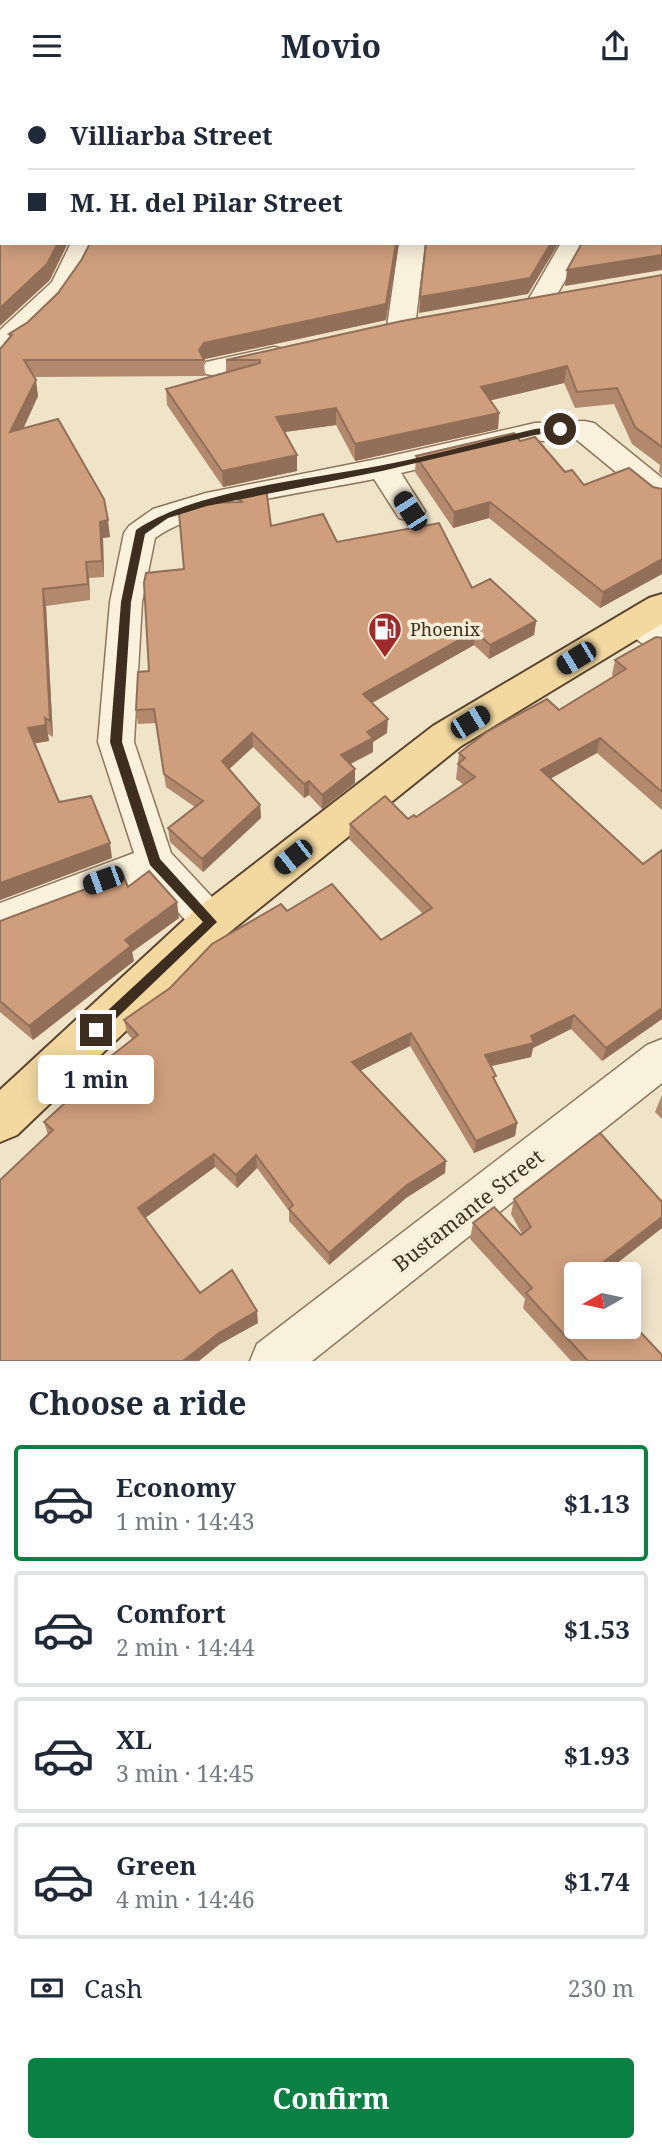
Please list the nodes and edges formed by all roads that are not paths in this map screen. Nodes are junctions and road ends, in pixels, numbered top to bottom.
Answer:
1 (83, 245) edge
2 (412, 245) edge
3 (573, 245) edge
4 (567, 297) edge
5 (401, 327) edge
6 (0, 344) edge
7 (295, 350) edge
8 (216, 368) dead end
9 (382, 468) junction
10 (662, 494) edge
11 (410, 511) dead end
12 (654, 623) edge
13 (155, 861) junction
14 (0, 919) edge
15 (211, 922) junction
16 (662, 1058) edge
17 (0, 1120) edge
18 (274, 1361) edge

1 - 6 street
2 - 5 street
3 - 4 street
7 - 8 street
9 - 10 street
9 - 11 street
9 - 13 street
12 - 15 main road
13 - 14 street
13 - 15 street
15 - 17 main road
16 - 18 street, Bustamante Street

